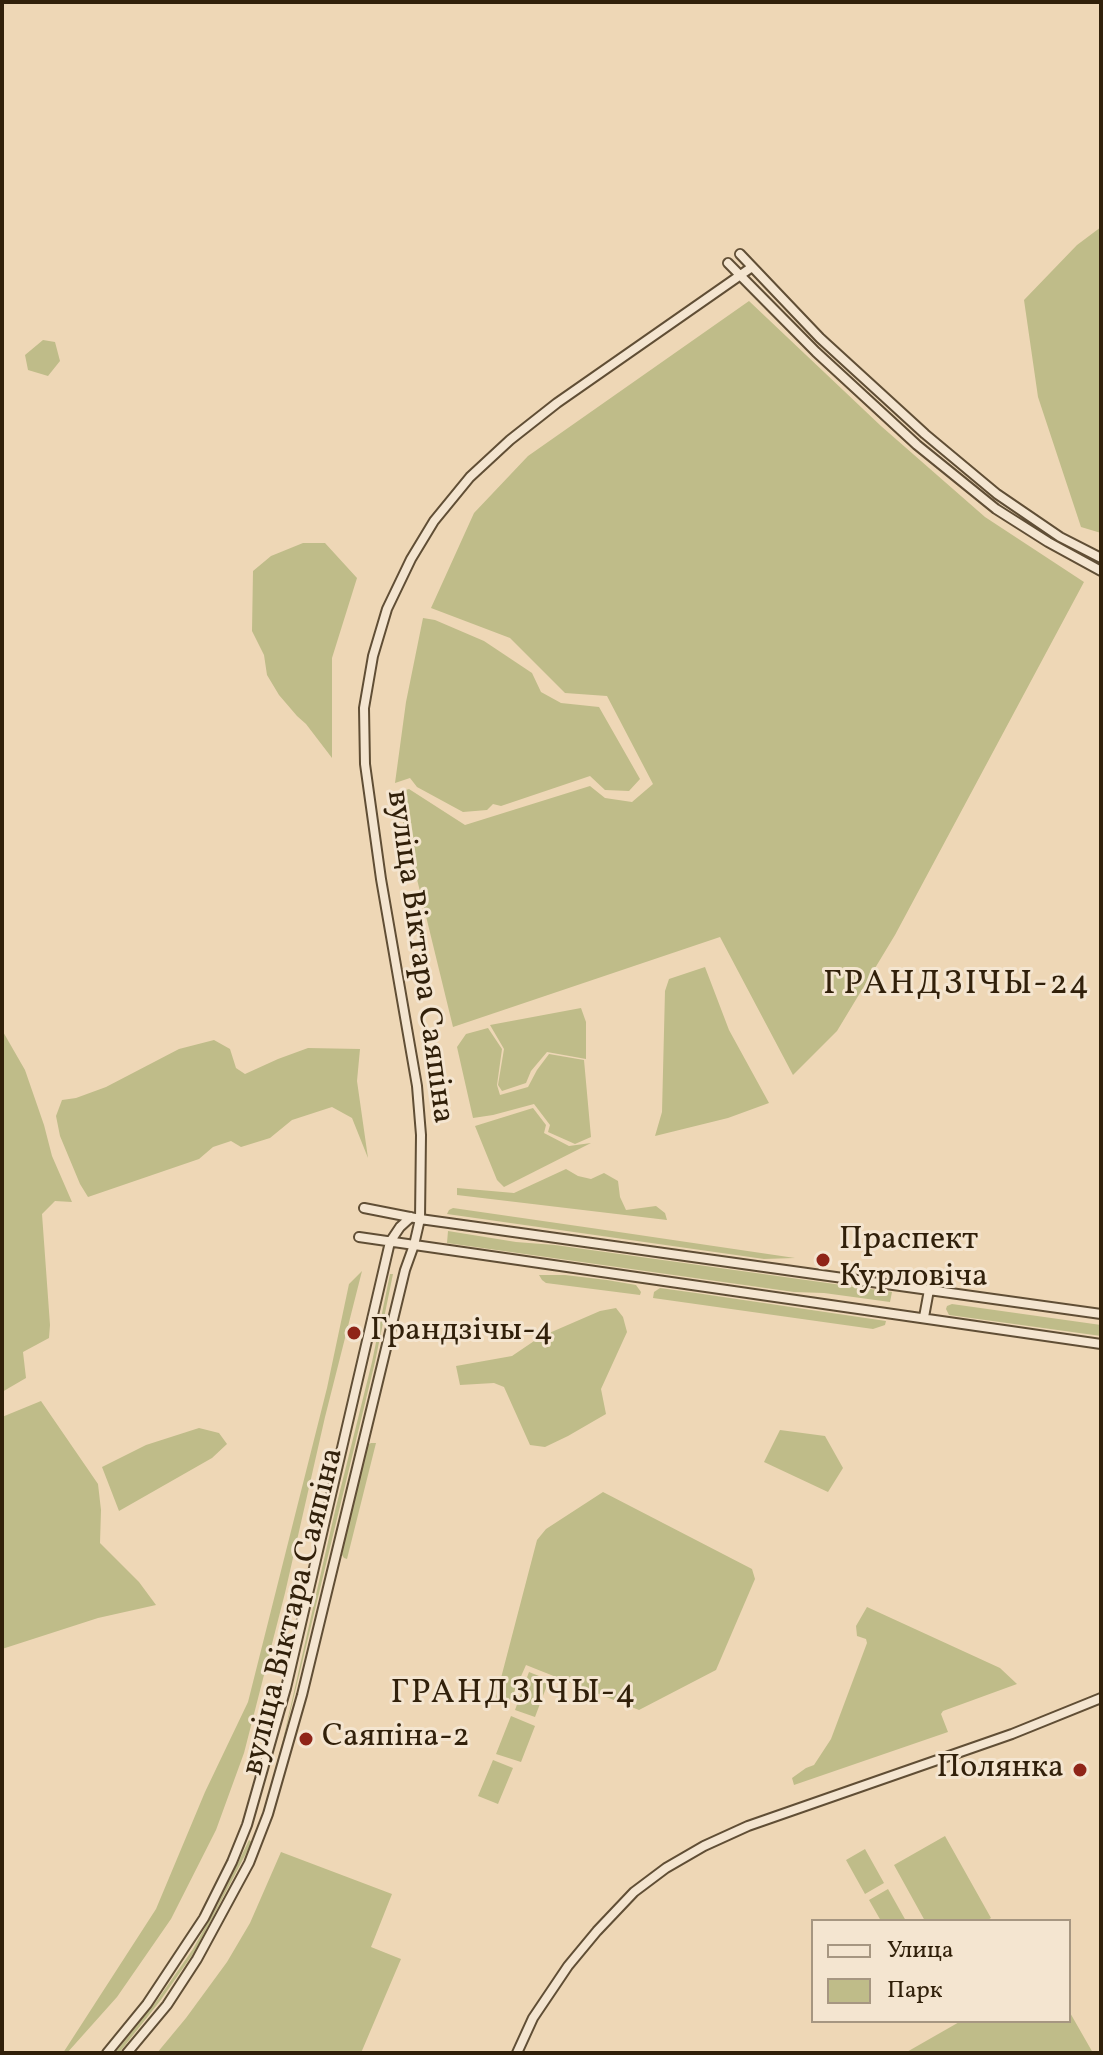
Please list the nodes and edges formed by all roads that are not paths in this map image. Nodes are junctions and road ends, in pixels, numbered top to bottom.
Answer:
1 (740, 254) dead end
2 (728, 263) dead end
3 (752, 267) junction
4 (741, 275) junction
5 (1060, 537) junction
6 (1048, 542) junction
7 (1101, 558) edge
8 (1101, 571) edge
9 (364, 1208) dead end
10 (416, 1218) junction
11 (359, 1237) dead end
12 (390, 1242) junction
13 (414, 1245) junction
14 (929, 1290) junction
15 (1101, 1314) edge
16 (924, 1317) junction
17 (1101, 1344) edge
18 (1101, 1698) edge
19 (253, 1808) junction
20 (268, 1814) junction
21 (107, 2053) edge
22 (127, 2053) edge
23 (517, 2053) edge

1 - 3 street
2 - 4 street
3 - 4 street, вуліца Віктара Саяпіна
3 - 5 street
4 - 6 street
4 - 10 street, вуліца Віктара Саяпіна
5 - 6 street
5 - 7 street
6 - 8 street
9 - 10 street
10 - 12 street, вуліца Віктара Саяпіна
10 - 13 street, вуліца Віктара Саяпіна
10 - 14 street
11 - 12 street
12 - 13 street
12 - 19 street, вуліца Віктара Саяпіна
13 - 16 street
13 - 20 street, вуліца Віктара Саяпіна
14 - 15 street
14 - 16 street
16 - 17 street
18 - 23 street
19 - 20 street
19 - 21 street, вуліца Віктара Саяпіна
20 - 22 street, вуліца Віктара Саяпіна

